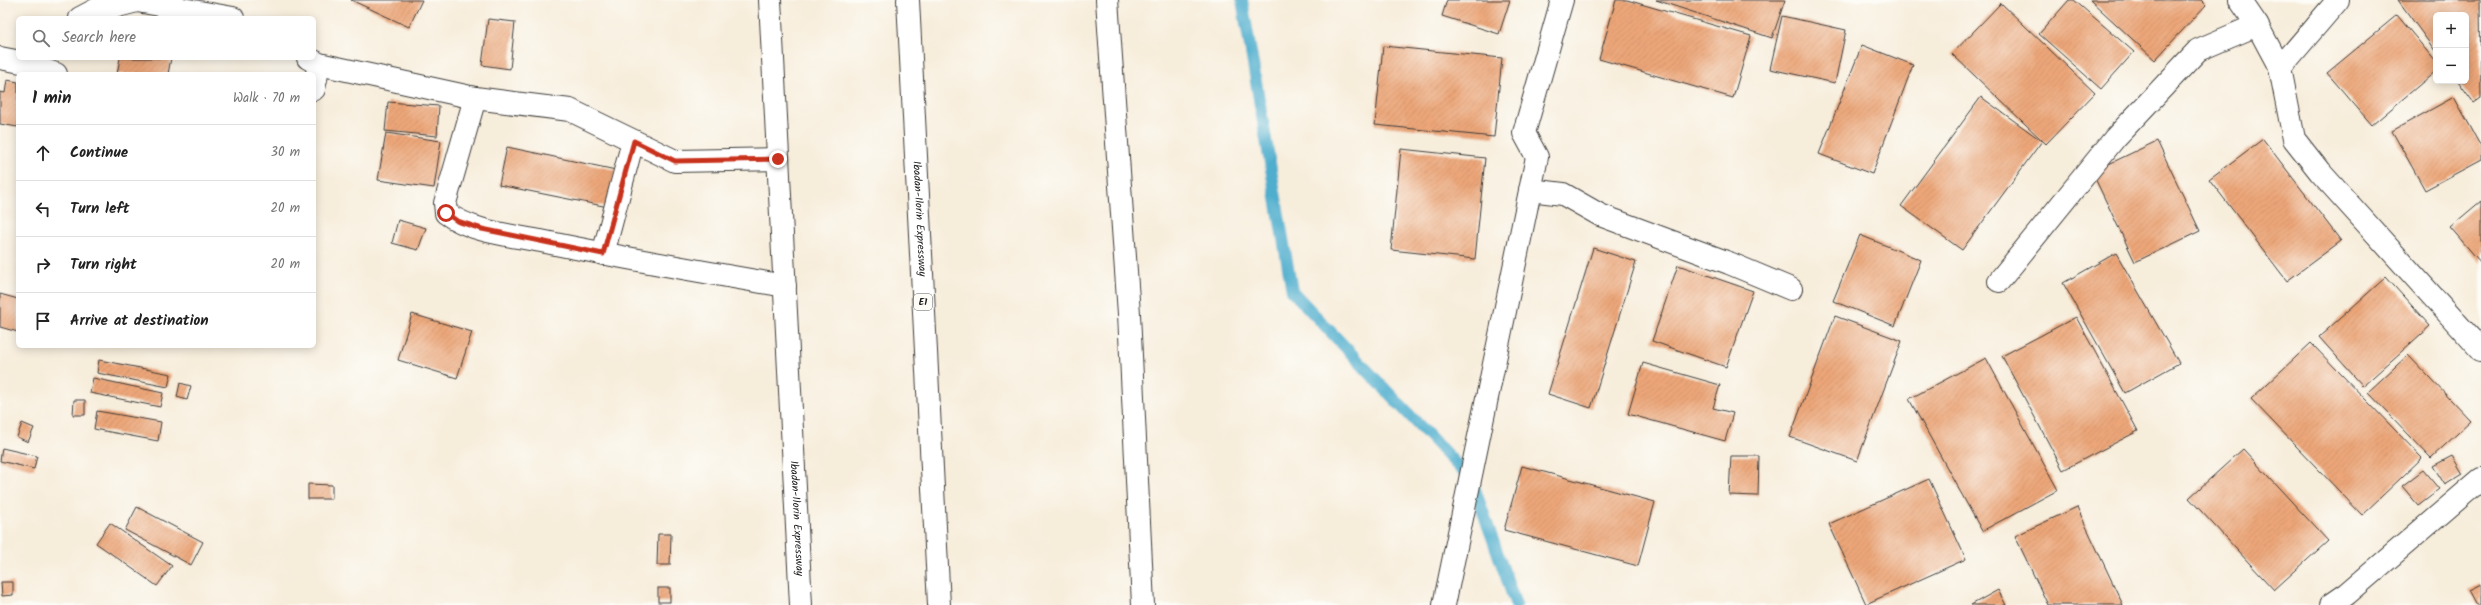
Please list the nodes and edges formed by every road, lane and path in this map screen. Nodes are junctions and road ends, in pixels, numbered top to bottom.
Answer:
1 (770, 0) edge
2 (908, 0) edge
3 (1107, 0) edge
4 (1562, 0) edge
5 (2240, 0) edge
6 (2338, 0) edge
7 (84, 16) edge
8 (222, 16) edge
9 (2257, 25) junction
10 (0, 58) edge
11 (314, 61) edge
12 (55, 68) edge
13 (2280, 68) junction
14 (314, 72) edge
15 (475, 98) junction
16 (634, 141) junction
17 (778, 159) junction
18 (1530, 190) junction
19 (603, 254) junction
20 (1999, 281) dead end
21 (785, 286) junction
22 (1791, 289) dead end
23 (2481, 350) edge
24 (2481, 478) edge
25 (801, 605) edge
26 (939, 605) edge
27 (1143, 605) edge
28 (1444, 605) edge
29 (2331, 605) edge

1 - 17 main road, Ibadan-Ilorin Expressway
2 - 26 main road, Ibadan-Ilorin Expressway / E1
3 - 27 main road
4 - 18 main road
5 - 9 main road
6 - 13 main road
7 - 8 main road
9 - 13 main road
9 - 20 main road
10 - 12 main road
11 - 14 main road
11 - 15 main road
13 - 23 main road
15 - 16 main road
15 - 19 main road
16 - 17 main road
16 - 19 main road
17 - 21 main road, Ibadan-Ilorin Expressway
18 - 22 main road
18 - 28 main road
19 - 21 main road
21 - 25 main road, Ibadan-Ilorin Expressway
24 - 29 main road

